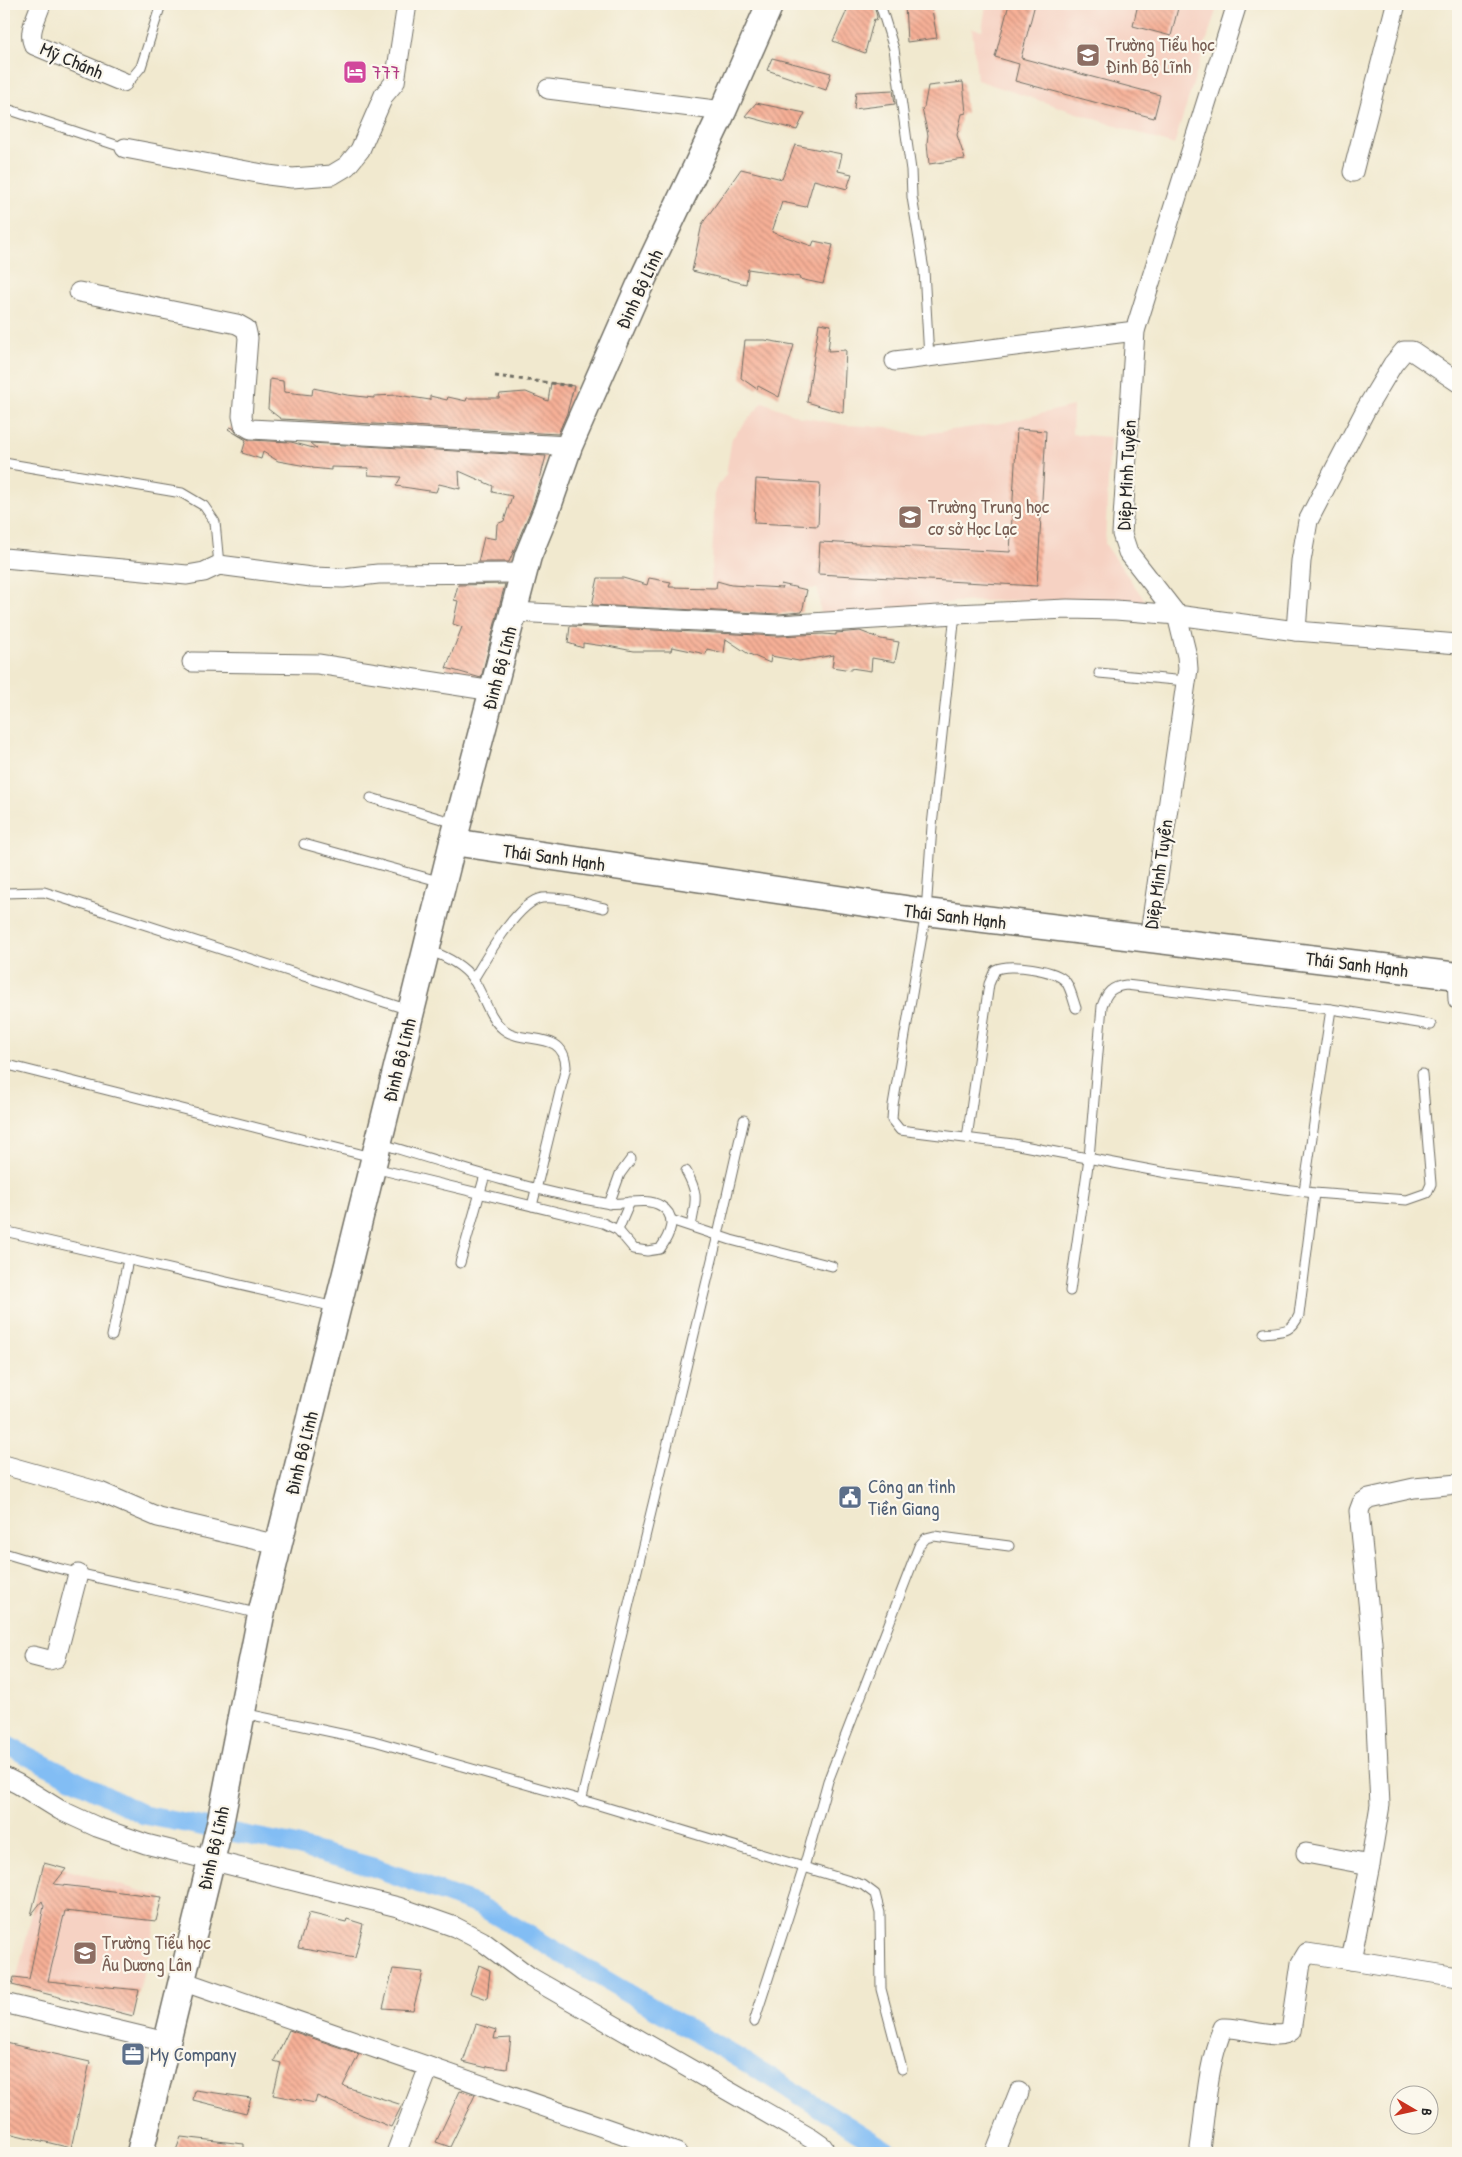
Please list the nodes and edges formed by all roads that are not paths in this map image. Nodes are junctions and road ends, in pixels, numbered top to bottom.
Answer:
1 (41, 4) edge
2 (162, 4) edge
3 (407, 4) edge
4 (766, 4) edge
5 (880, 4) edge
6 (1236, 4) edge
7 (1396, 4) edge
8 (123, 82) joint
9 (548, 89) dead end
10 (4, 108) edge
11 (723, 112) junction
12 (125, 148) joint
13 (1353, 172) dead end
14 (79, 292) dead end
15 (1134, 331) junction
16 (929, 358) junction
17 (895, 361) dead end
18 (1458, 382) edge
19 (569, 446) junction
20 (4, 463) edge
21 (4, 558) edge
22 (219, 565) junction
23 (523, 573) junction
24 (513, 612) junction
25 (956, 614) junction
26 (1177, 615) junction
27 (1296, 631) junction
28 (1458, 644) edge
29 (192, 662) dead end
30 (1099, 672) dead end
31 (1186, 681) junction
32 (493, 692) junction
33 (371, 798) dead end
34 (456, 833) junction
35 (304, 844) dead end
36 (443, 882) junction
37 (4, 892) edge
38 (604, 908) dead end
39 (926, 912) junction
40 (1149, 940) junction
41 (426, 949) junction
42 (473, 980) junction
43 (1458, 984) edge
44 (1076, 1008) dead end
45 (1331, 1009) junction
46 (411, 1011) junction
47 (1431, 1025) dead end
48 (4, 1064) edge
49 (1422, 1074) dead end
50 (744, 1120) dead end
51 (967, 1138) junction
52 (376, 1156) junction
53 (1089, 1158) junction
54 (632, 1159) dead end
55 (686, 1171) dead end
56 (485, 1175) junction
57 (536, 1189) junction
58 (1304, 1191) junction
59 (1314, 1193) junction
60 (481, 1194) junction
61 (630, 1202) junction
62 (609, 1204) junction
63 (532, 1206) junction
64 (671, 1220) junction
65 (691, 1226) junction
66 (618, 1230) junction
67 (4, 1231) edge
68 (718, 1235) junction
69 (128, 1260) junction
70 (460, 1263) dead end
71 (832, 1266) dead end
72 (1070, 1291) dead end
73 (337, 1308) junction
74 (1264, 1333) dead end
75 (112, 1336) dead end
76 (4, 1465) edge
77 (1458, 1484) edge
78 (278, 1545) junction
79 (1010, 1546) dead end
80 (4, 1553) edge
81 (78, 1574) junction
82 (261, 1615) junction
83 (32, 1656) dead end
84 (243, 1712) junction
85 (4, 1777) edge
86 (581, 1802) junction
87 (1306, 1853) dead end
88 (212, 1856) junction
89 (1370, 1865) junction
90 (804, 1867) junction
91 (1351, 1960) junction
92 (1458, 1977) edge
93 (182, 1981) junction
94 (4, 2003) edge
95 (754, 2022) dead end
96 (166, 2042) junction
97 (429, 2067) junction
98 (902, 2069) dead end
99 (1019, 2092) dead end
100 (140, 2153) edge
101 (396, 2153) edge
102 (677, 2153) edge
103 (827, 2153) edge
104 (995, 2153) edge
105 (1202, 2153) edge

1 - 8 street, Mỹ Chánh
2 - 8 lane
3 - 12 street
4 - 11 main road, Đinh Bộ Lĩnh
5 - 16 lane
6 - 15 street, Diệp Minh Tuyền
7 - 13 street
9 - 11 street
10 - 12 lane
11 - 19 main road, Đinh Bộ Lĩnh
14 - 19 street
15 - 16 street
15 - 26 street, Diệp Minh Tuyền
16 - 17 street
18 - 27 street
19 - 23 main road, Đinh Bộ Lĩnh
20 - 22 lane
21 - 22 street
22 - 23 street
23 - 24 main road, Đinh Bộ Lĩnh
24 - 25 street
24 - 32 main road, Đinh Bộ Lĩnh
25 - 26 street
25 - 39 lane
26 - 27 street
26 - 31 street, Diệp Minh Tuyền
27 - 28 street
29 - 32 street
30 - 31 lane
31 - 40 street, Diệp Minh Tuyền
32 - 34 main road, Đinh Bộ Lĩnh
33 - 34 lane
34 - 36 main road, Đinh Bộ Lĩnh
34 - 39 main road, Thái Sanh Hạnh
35 - 36 lane
36 - 41 main road, Đinh Bộ Lĩnh
37 - 46 lane
38 - 42 lane
39 - 40 main road, Thái Sanh Hạnh
39 - 51 lane
40 - 43 main road, Thái Sanh Hạnh
41 - 42 lane
41 - 46 main road, Đinh Bộ Lĩnh
42 - 57 lane
44 - 51 lane
45 - 47 lane
45 - 53 lane
45 - 58 lane
46 - 52 main road, Đinh Bộ Lĩnh
48 - 52 lane
49 - 59 lane
50 - 68 lane
51 - 53 lane
52 - 56 lane
52 - 60 lane
52 - 73 main road, Đinh Bộ Lĩnh
53 - 58 lane
53 - 72 lane
54 - 62 lane
55 - 65 lane
56 - 57 lane
56 - 60 lane
57 - 62 lane
57 - 63 lane
58 - 59 lane
59 - 74 lane
60 - 63 lane
60 - 70 lane
61 - 62 lane
61 - 64 lane
61 - 66 lane
63 - 66 lane
64 - 65 lane
64 - 66 lane
65 - 68 lane
67 - 69 lane
68 - 71 lane
68 - 86 lane
69 - 73 lane
69 - 75 lane
73 - 78 main road, Đinh Bộ Lĩnh
76 - 78 street
77 - 89 street
78 - 82 main road, Đinh Bộ Lĩnh
79 - 90 lane
80 - 81 lane
81 - 82 lane
81 - 83 street
82 - 84 main road, Đinh Bộ Lĩnh
84 - 86 lane
84 - 88 main road, Đinh Bộ Lĩnh
85 - 88 street
86 - 90 lane
87 - 89 street
88 - 93 main road, Đinh Bộ Lĩnh
88 - 103 street
89 - 91 street
90 - 95 lane
90 - 98 lane
91 - 92 street
91 - 105 street
93 - 96 main road, Đinh Bộ Lĩnh
93 - 97 street
94 - 96 street
96 - 100 main road, Đinh Bộ Lĩnh
97 - 101 street
97 - 102 street
99 - 104 street

